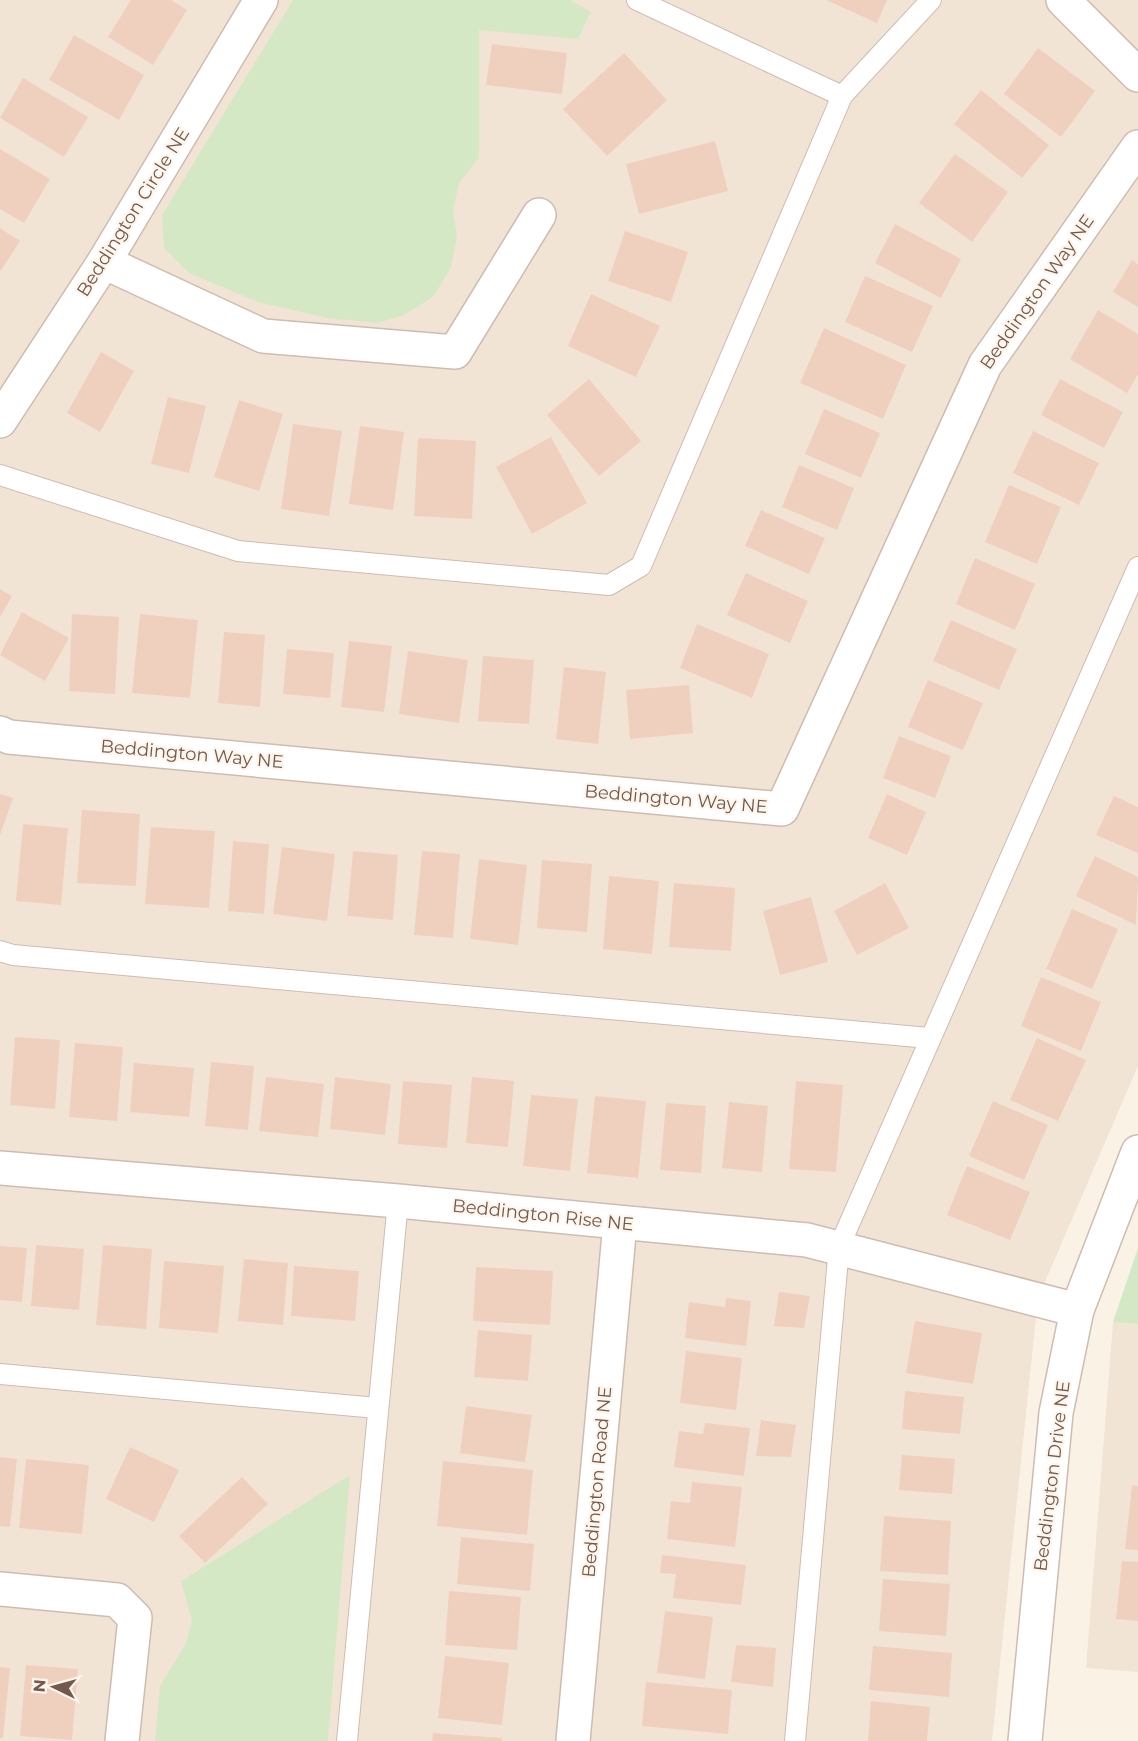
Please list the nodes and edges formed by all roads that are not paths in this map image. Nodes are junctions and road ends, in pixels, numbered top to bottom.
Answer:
1 (261, 0) edge
2 (638, 0) edge
3 (931, 0) edge
4 (1063, 0) edge
5 (1138, 75) edge
6 (842, 96) junction
7 (1138, 147) edge
8 (539, 215) dead end
9 (104, 261) junction
10 (0, 422) edge
11 (0, 475) edge
12 (1138, 567) edge
13 (0, 733) edge
14 (0, 951) edge
15 (929, 1038) junction
16 (1138, 1152) edge
17 (0, 1168) edge
18 (398, 1201) junction
19 (620, 1223) junction
20 (839, 1247) junction
21 (1077, 1310) junction
22 (0, 1374) edge
23 (377, 1408) junction
24 (0, 1589) edge
25 (122, 1741) edge
26 (346, 1741) edge
27 (573, 1741) edge
28 (795, 1741) edge
29 (1026, 1741) edge

1 - 9 street, Beddington Circle NE
2 - 6 lane
3 - 6 lane
4 - 5 street
6 - 11 lane
7 - 13 street, Beddington Way NE
8 - 9 street
9 - 10 street, Beddington Circle NE
12 - 15 lane
14 - 15 lane
15 - 20 lane
16 - 21 street, Beddington Drive NE
17 - 18 street, Beddington Rise NE
18 - 19 street, Beddington Rise NE
18 - 23 lane
19 - 20 street, Beddington Rise NE
19 - 27 street, Beddington Road NE
20 - 21 street, Beddington Rise NE
20 - 28 lane
21 - 29 street, Beddington Drive NE
22 - 23 lane
23 - 26 lane
24 - 25 street

